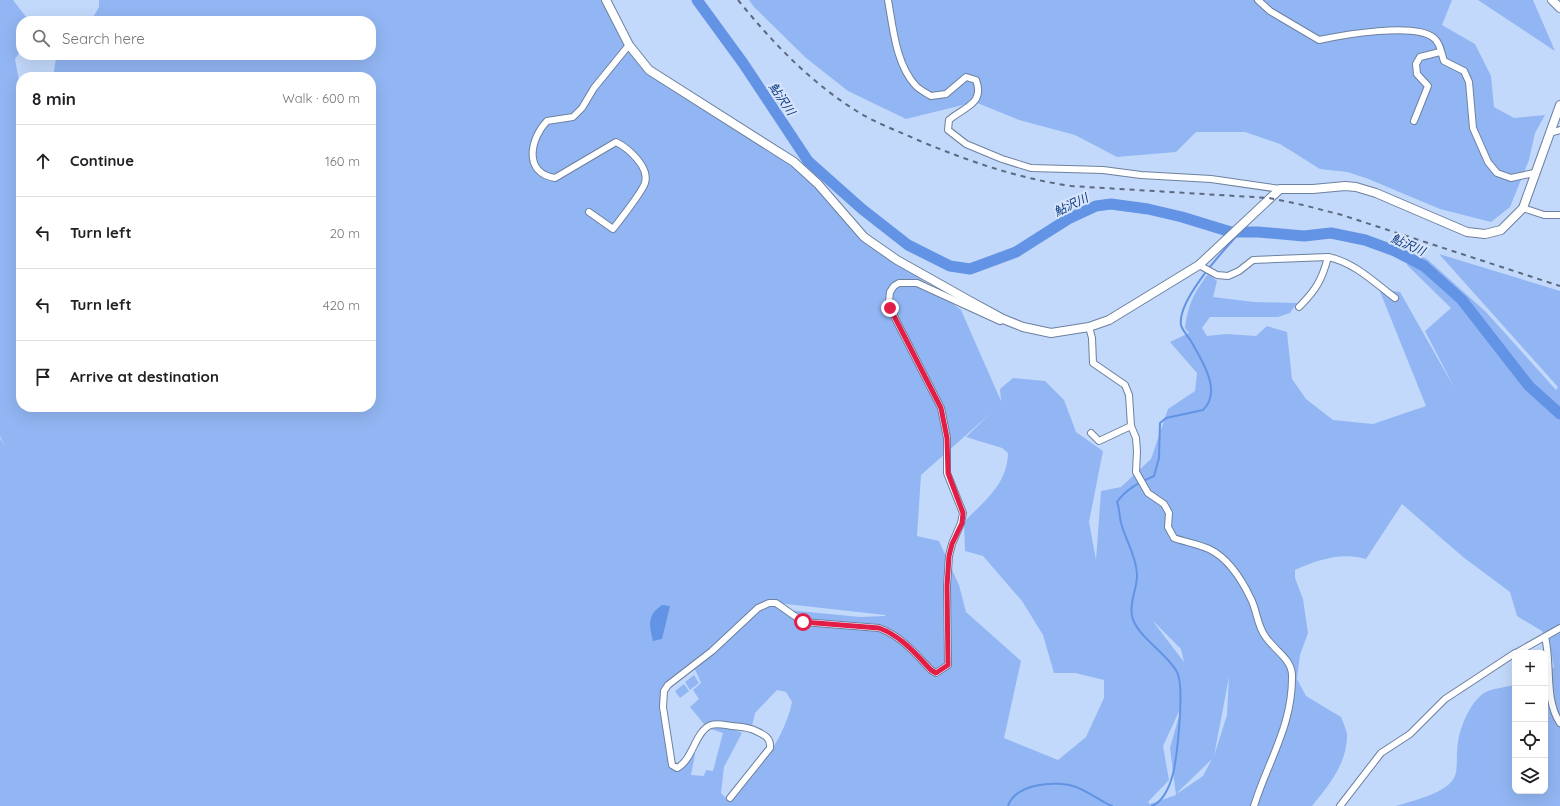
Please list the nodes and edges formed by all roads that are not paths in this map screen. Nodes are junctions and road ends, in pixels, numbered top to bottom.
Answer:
1 (606, 0) edge
2 (888, 0) edge
3 (1258, 0) edge
4 (1552, 0) edge
5 (1560, 8) edge
6 (629, 45) junction
7 (1440, 52) junction
8 (1560, 105) edge
9 (1414, 121) dead end
10 (1560, 130) edge
11 (1550, 133) junction
12 (1534, 173) junction
13 (1280, 189) junction
14 (1523, 208) junction
15 (589, 212) dead end
16 (1560, 215) edge
17 (1328, 257) junction
18 (1199, 265) junction
19 (1395, 298) dead end
20 (1299, 307) dead end
21 (1023, 327) junction
22 (1089, 327) junction
23 (1131, 426) junction
24 (1091, 433) dead end
25 (1560, 628) edge
26 (1545, 637) junction
27 (1521, 650) edge
28 (1512, 655) edge
29 (1560, 723) edge
30 (730, 798) dead end
31 (1254, 806) edge
32 (1340, 806) edge

1 - 6 street
2 - 13 street
3 - 7 street
4 - 5 street
6 - 15 street
6 - 21 street
7 - 9 street
7 - 12 street
8 - 11 street
10 - 11 street
11 - 12 street
12 - 14 street
13 - 14 street
13 - 18 street
14 - 16 street
17 - 18 street
17 - 19 street
17 - 20 street
18 - 22 street
21 - 22 street
21 - 30 street
22 - 23 street
23 - 24 street
23 - 31 street
25 - 26 street
26 - 27 street
26 - 29 street
28 - 32 street

